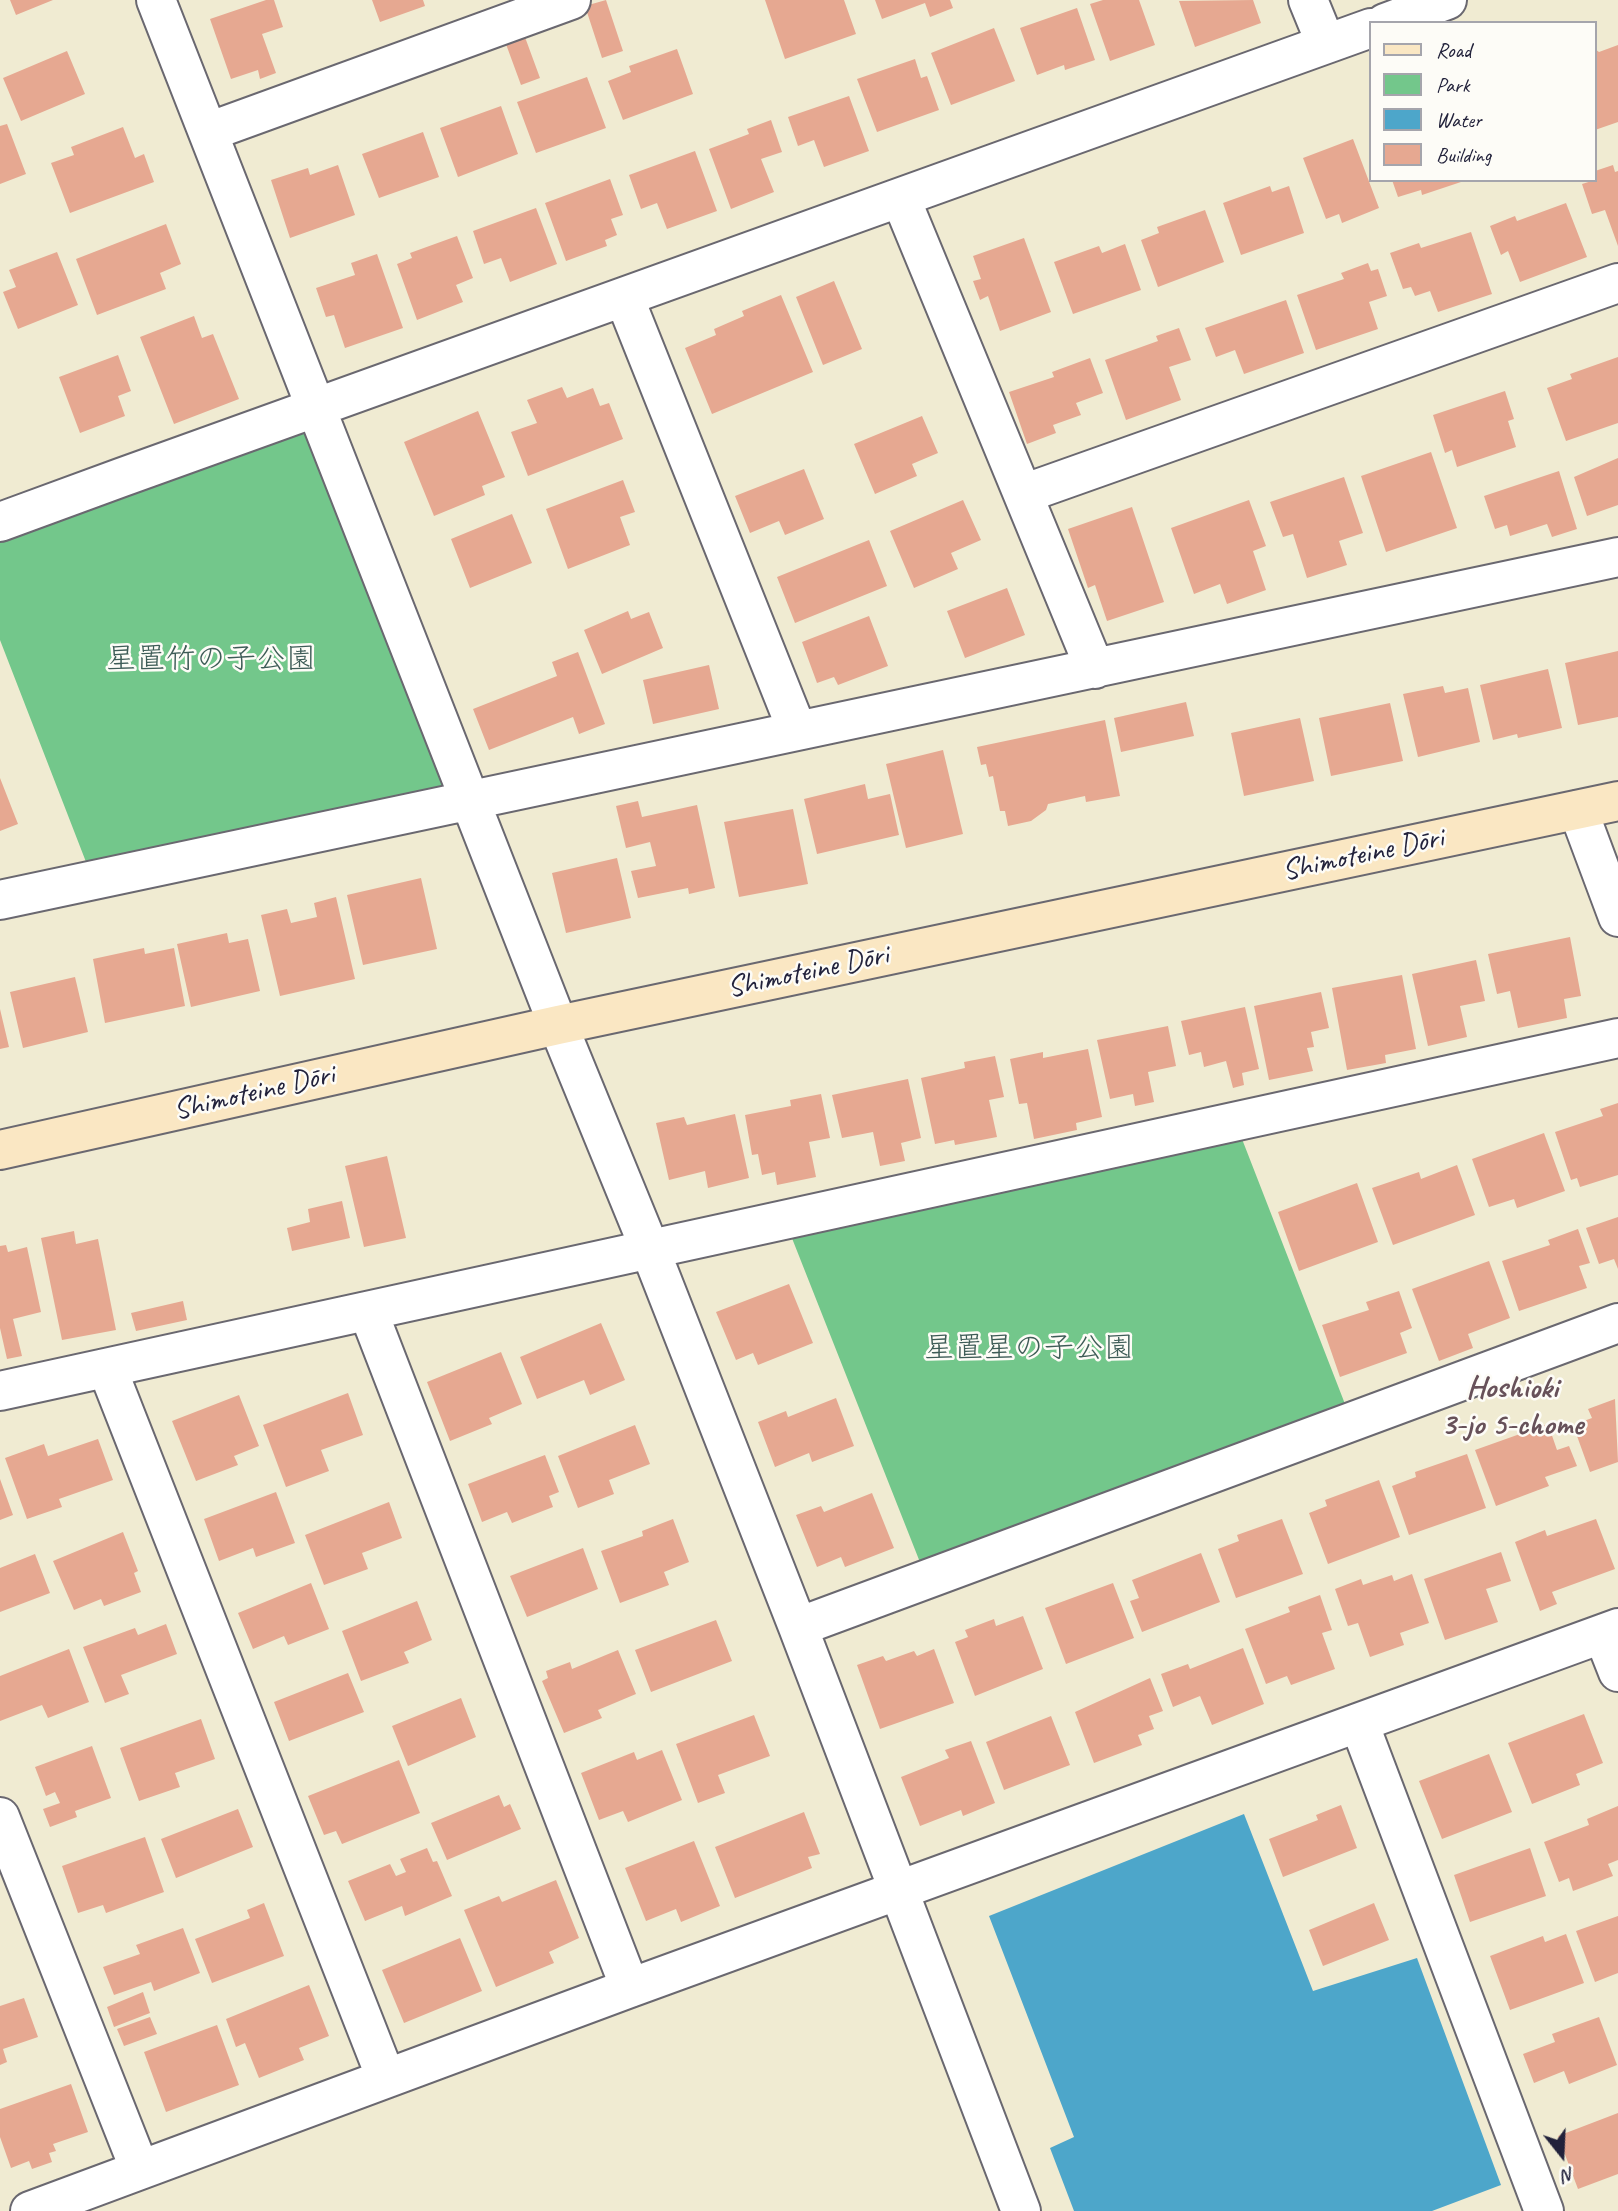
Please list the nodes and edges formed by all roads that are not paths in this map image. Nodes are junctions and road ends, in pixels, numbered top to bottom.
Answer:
1 (156, 0) edge
2 (571, 0) edge
3 (1308, 0) edge
4 (1447, 0) edge
5 (1390, 21) edge
6 (1370, 28) edge
7 (1325, 44) junction
8 (208, 132) junction
9 (901, 199) junction
10 (1618, 283) edge
11 (624, 297) junction
12 (314, 406) junction
13 (1023, 494) junction
14 (0, 522) edge
15 (1618, 556) edge
16 (1095, 669) junction
17 (797, 730) junction
18 (470, 799) junction
19 (1618, 801) edge
20 (1578, 810) junction
21 (0, 900) edge
22 (1618, 917) edge
23 (558, 1025) junction
24 (1618, 1038) edge
25 (0, 1150) edge
26 (649, 1247) junction
27 (368, 1311) junction
28 (1618, 1323) edge
29 (107, 1368) junction
30 (0, 1391) edge
31 (798, 1627) junction
32 (1611, 1631) edge
33 (1618, 1672) edge
34 (1360, 1723) junction
35 (0, 1817) edge
36 (900, 1891) junction
37 (630, 1988) junction
38 (386, 2078) junction
39 (140, 2170) junction
40 (30, 2211) edge
41 (1021, 2211) edge
42 (1544, 2211) edge

1 - 8 street
2 - 8 street
3 - 7 street
4 - 5 street
6 - 7 street
7 - 9 street
8 - 12 street
9 - 11 street
9 - 13 street
10 - 13 street
11 - 12 street
11 - 17 street
12 - 14 street
12 - 18 street
13 - 16 street
15 - 16 street
16 - 17 street
17 - 18 street
18 - 21 street
18 - 23 street
19 - 20 street, Shimoteine Dōri
20 - 22 street
20 - 23 street, Shimoteine Dōri
23 - 25 street, Shimoteine Dōri
23 - 26 street
24 - 26 street
26 - 27 street
26 - 31 street
27 - 29 street
27 - 37 street
28 - 31 street
29 - 30 street
29 - 38 street
31 - 36 street
32 - 33 street
32 - 34 street
34 - 36 street
34 - 42 street
35 - 39 street
36 - 37 street
36 - 41 street
37 - 38 street
38 - 39 street
39 - 40 street

